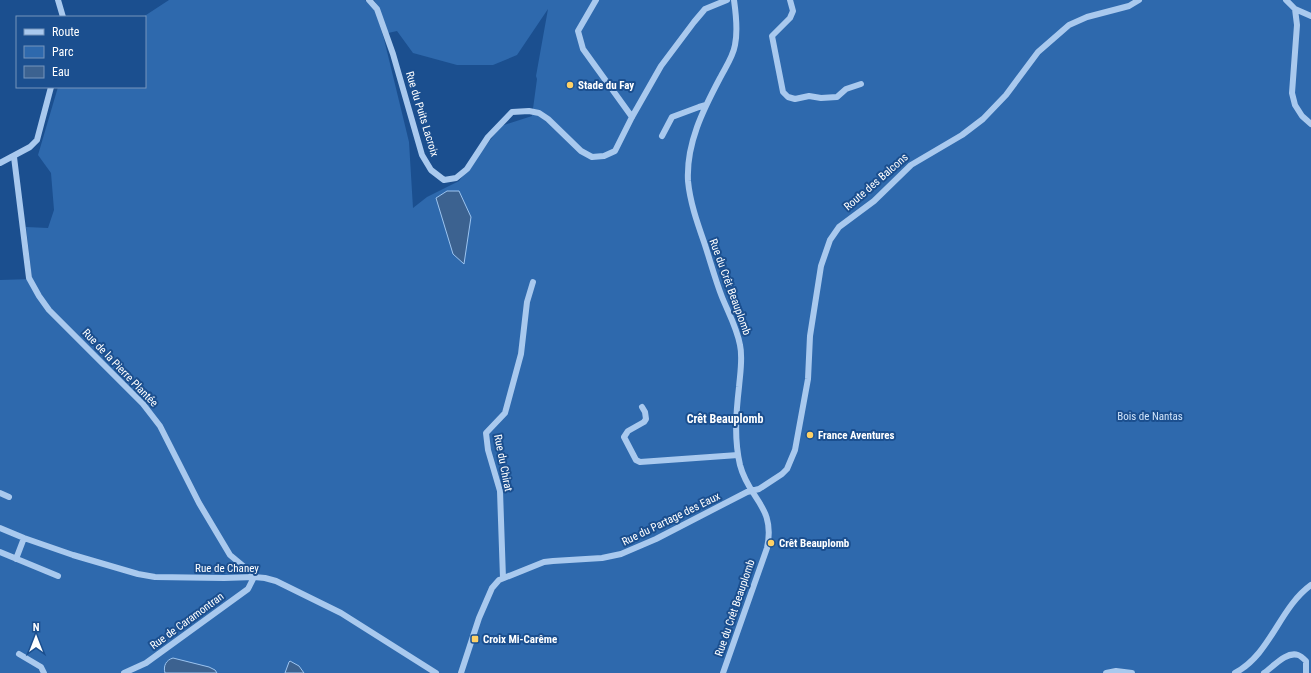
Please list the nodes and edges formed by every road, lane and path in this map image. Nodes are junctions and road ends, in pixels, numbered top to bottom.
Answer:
1 (58, 0) edge
2 (369, 0) edge
3 (596, 0) edge
4 (727, 0) edge
5 (734, 0) edge
6 (790, 0) edge
7 (1139, 0) edge
8 (1286, 0) edge
9 (1295, 10) junction
10 (63, 16) edge
11 (1311, 16) edge
12 (861, 84) dead end
13 (51, 88) edge
14 (706, 105) junction
15 (632, 117) junction
16 (1311, 124) edge
17 (662, 136) dead end
18 (14, 157) junction
19 (0, 163) edge
20 (533, 282) dead end
21 (642, 407) dead end
22 (738, 455) junction
23 (752, 491) junction
24 (1, 495) edge
25 (9, 497) dead end
26 (0, 528) edge
27 (24, 538) junction
28 (0, 552) edge
29 (16, 559) junction
30 (58, 576) dead end
31 (254, 577) junction
32 (503, 578) junction
33 (1311, 585) edge
34 (19, 654) dead end
35 (1118, 672) edge
36 (44, 673) edge
37 (124, 673) edge
38 (436, 673) edge
39 (462, 673) edge
40 (723, 673) edge
41 (1106, 673) edge
42 (1132, 673) edge
43 (1235, 673) edge
44 (1264, 673) edge
45 (1306, 673) edge

1 - 10 street
2 - 15 street, Rue du Puits Lacroix
3 - 15 street
4 - 15 street, Rue du Puits Lacroix
5 - 14 street, Rue du Crêt Beauplomb
6 - 12 street
7 - 23 street, Route des Balcons
8 - 9 street
9 - 11 street
9 - 16 street
13 - 18 street
14 - 17 street
14 - 22 street, Rue du Crêt Beauplomb
18 - 19 street
18 - 31 street, Rue de la Pierre Plantée
20 - 32 street, Rue du Chirat
21 - 22 street
22 - 23 street, Rue du Crêt Beauplomb
23 - 32 street, Rue du Partage des Eaux
23 - 40 street, Rue du Crêt Beauplomb
24 - 25 street
26 - 27 street, Rue de Chaney
27 - 29 street
27 - 31 street, Rue de Chaney
28 - 29 street
29 - 30 street
31 - 37 street, Rue de Caramontran
31 - 38 street, Rue de Chaney
32 - 39 street
33 - 43 street
34 - 36 street
35 - 41 street
35 - 42 street
44 - 45 street

